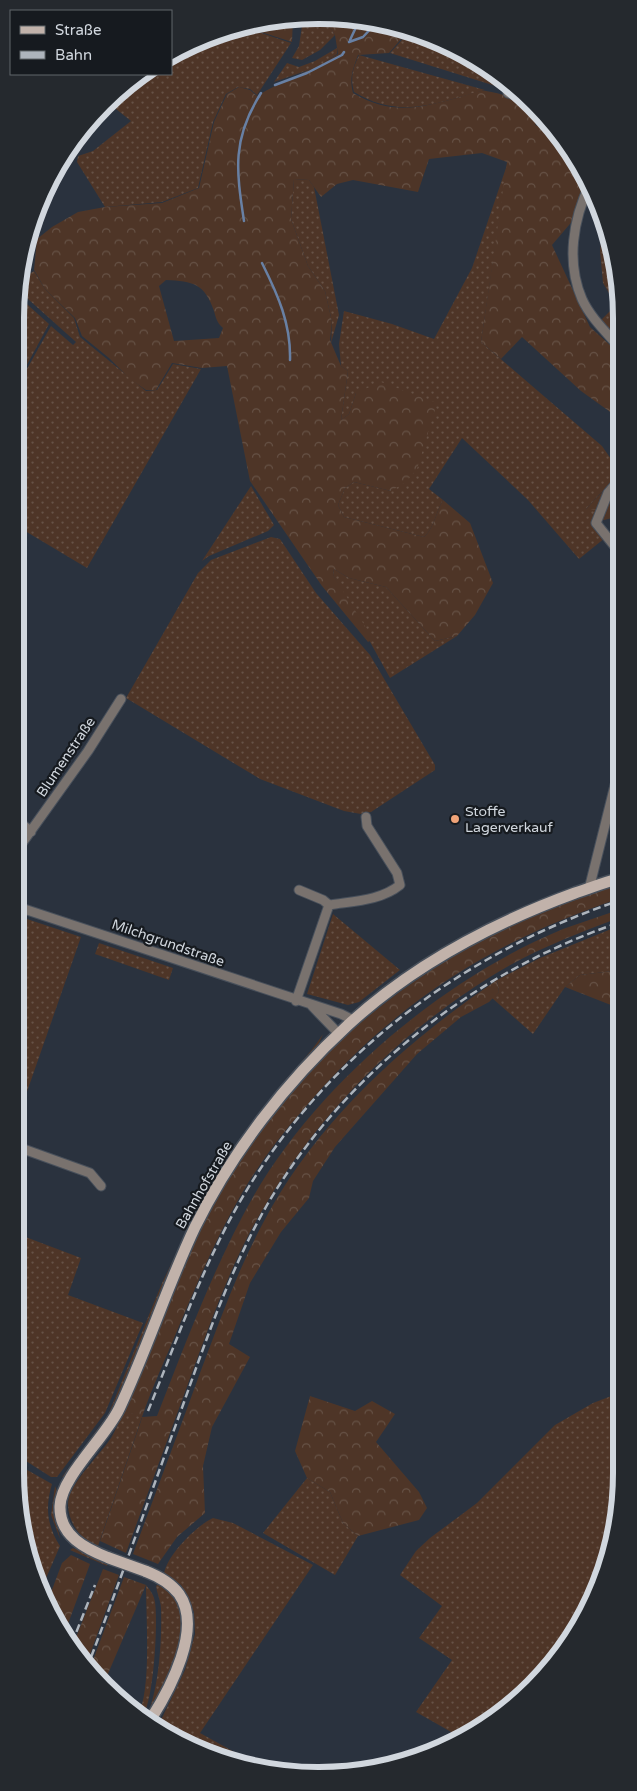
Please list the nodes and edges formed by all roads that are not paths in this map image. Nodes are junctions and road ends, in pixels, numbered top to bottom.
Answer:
1 (586, 195) edge
2 (613, 340) edge
3 (613, 487) edge
4 (613, 544) edge
5 (121, 699) dead end
6 (613, 793) edge
7 (366, 817) dead end
8 (24, 826) edge
9 (31, 832) junction
10 (24, 841) edge
11 (613, 881) edge
12 (589, 889) junction
13 (299, 890) dead end
14 (329, 905) junction
15 (24, 909) edge
16 (296, 1000) junction
17 (312, 1006) junction
18 (353, 1020) junction
19 (339, 1034) junction
20 (24, 1149) edge
21 (101, 1186) dead end
22 (152, 1716) edge

1 - 2 street
3 - 4 street
5 - 9 street, Blumenstraße
6 - 12 street
7 - 14 street
8 - 9 street
9 - 10 street, Blumenstraße
11 - 12 main road, Bahnhofstraße
12 - 18 main road, Bahnhofstraße
13 - 14 street
14 - 16 street
15 - 16 street, Milchgrundstraße
16 - 17 street, Milchgrundstraße
17 - 18 street, Milchgrundstraße
17 - 19 street, Milchgrundstraße
18 - 19 main road, Bahnhofstraße
19 - 22 main road, Bahnhofstraße, bridge
20 - 21 street

